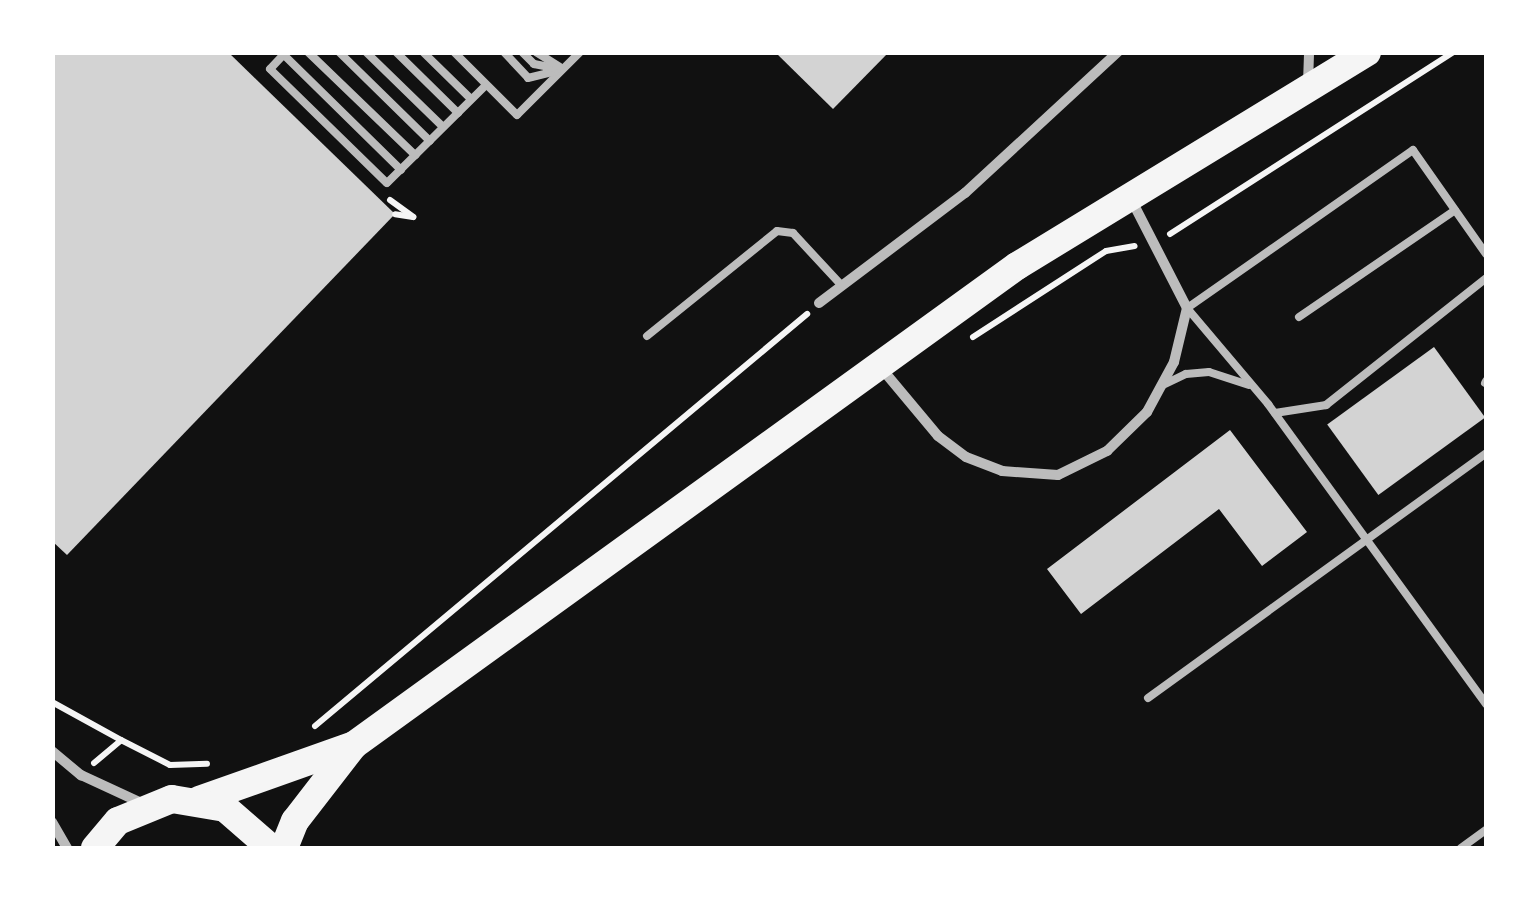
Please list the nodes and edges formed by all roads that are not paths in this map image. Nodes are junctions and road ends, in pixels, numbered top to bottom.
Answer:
1 (308, 52) edge
2 (339, 52) edge
3 (366, 52) edge
4 (396, 52) edge
5 (423, 52) edge
6 (454, 52) edge
7 (504, 52) edge
8 (522, 52) edge
9 (536, 52) edge
10 (580, 52) edge
11 (1118, 52) edge
12 (1309, 52) edge
13 (1366, 52) edge
14 (285, 54) edge
15 (564, 69) junction
16 (486, 85) junction
17 (1307, 89) junction
18 (472, 99) junction
19 (458, 113) junction
20 (444, 127) junction
21 (430, 141) junction
22 (415, 155) junction
23 (401, 170) junction
24 (1130, 198) junction
25 (1455, 210) junction
26 (1486, 254) edge
27 (1486, 278) edge
28 (842, 286) junction
29 (819, 303) road end
30 (1187, 308) junction
31 (1298, 317) dead end
32 (648, 336) dead end
33 (878, 364) junction
34 (1161, 386) junction
35 (1254, 387) junction
36 (1275, 413) junction
37 (1486, 453) edge
38 (1367, 538) junction
39 (1148, 698) dead end
40 (1486, 704) edge
41 (354, 744) junction
42 (52, 751) edge
43 (199, 800) junction
44 (147, 805) junction
45 (52, 822) edge
46 (1486, 830) edge
47 (67, 848) edge
48 (95, 848) edge
49 (271, 848) edge
50 (284, 848) edge
51 (1461, 848) edge

1 - 22 lane
2 - 21 lane
3 - 20 lane
4 - 19 lane
5 - 18 lane
6 - 16 lane
7 - 15 lane
8 - 15 lane
9 - 15 lane
10 - 15 lane
11 - 28 street
12 - 17 street
13 - 17 highway
14 - 23 lane
14 - 23 lane
15 - 16 lane
16 - 18 lane
17 - 24 highway
18 - 19 lane
19 - 20 lane
20 - 21 lane
21 - 22 lane
22 - 23 lane
24 - 30 street
24 - 33 highway
25 - 26 lane
25 - 30 lane
25 - 31 lane
27 - 36 lane
28 - 29 street
28 - 32 lane
30 - 34 street
30 - 35 lane
33 - 34 street
33 - 41 highway
34 - 35 lane
35 - 36 lane
36 - 38 lane
37 - 38 lane
38 - 39 lane
38 - 40 lane
41 - 43 highway
41 - 50 highway
42 - 44 street
43 - 44 highway
43 - 49 highway
44 - 48 highway
45 - 47 street
46 - 51 lane

